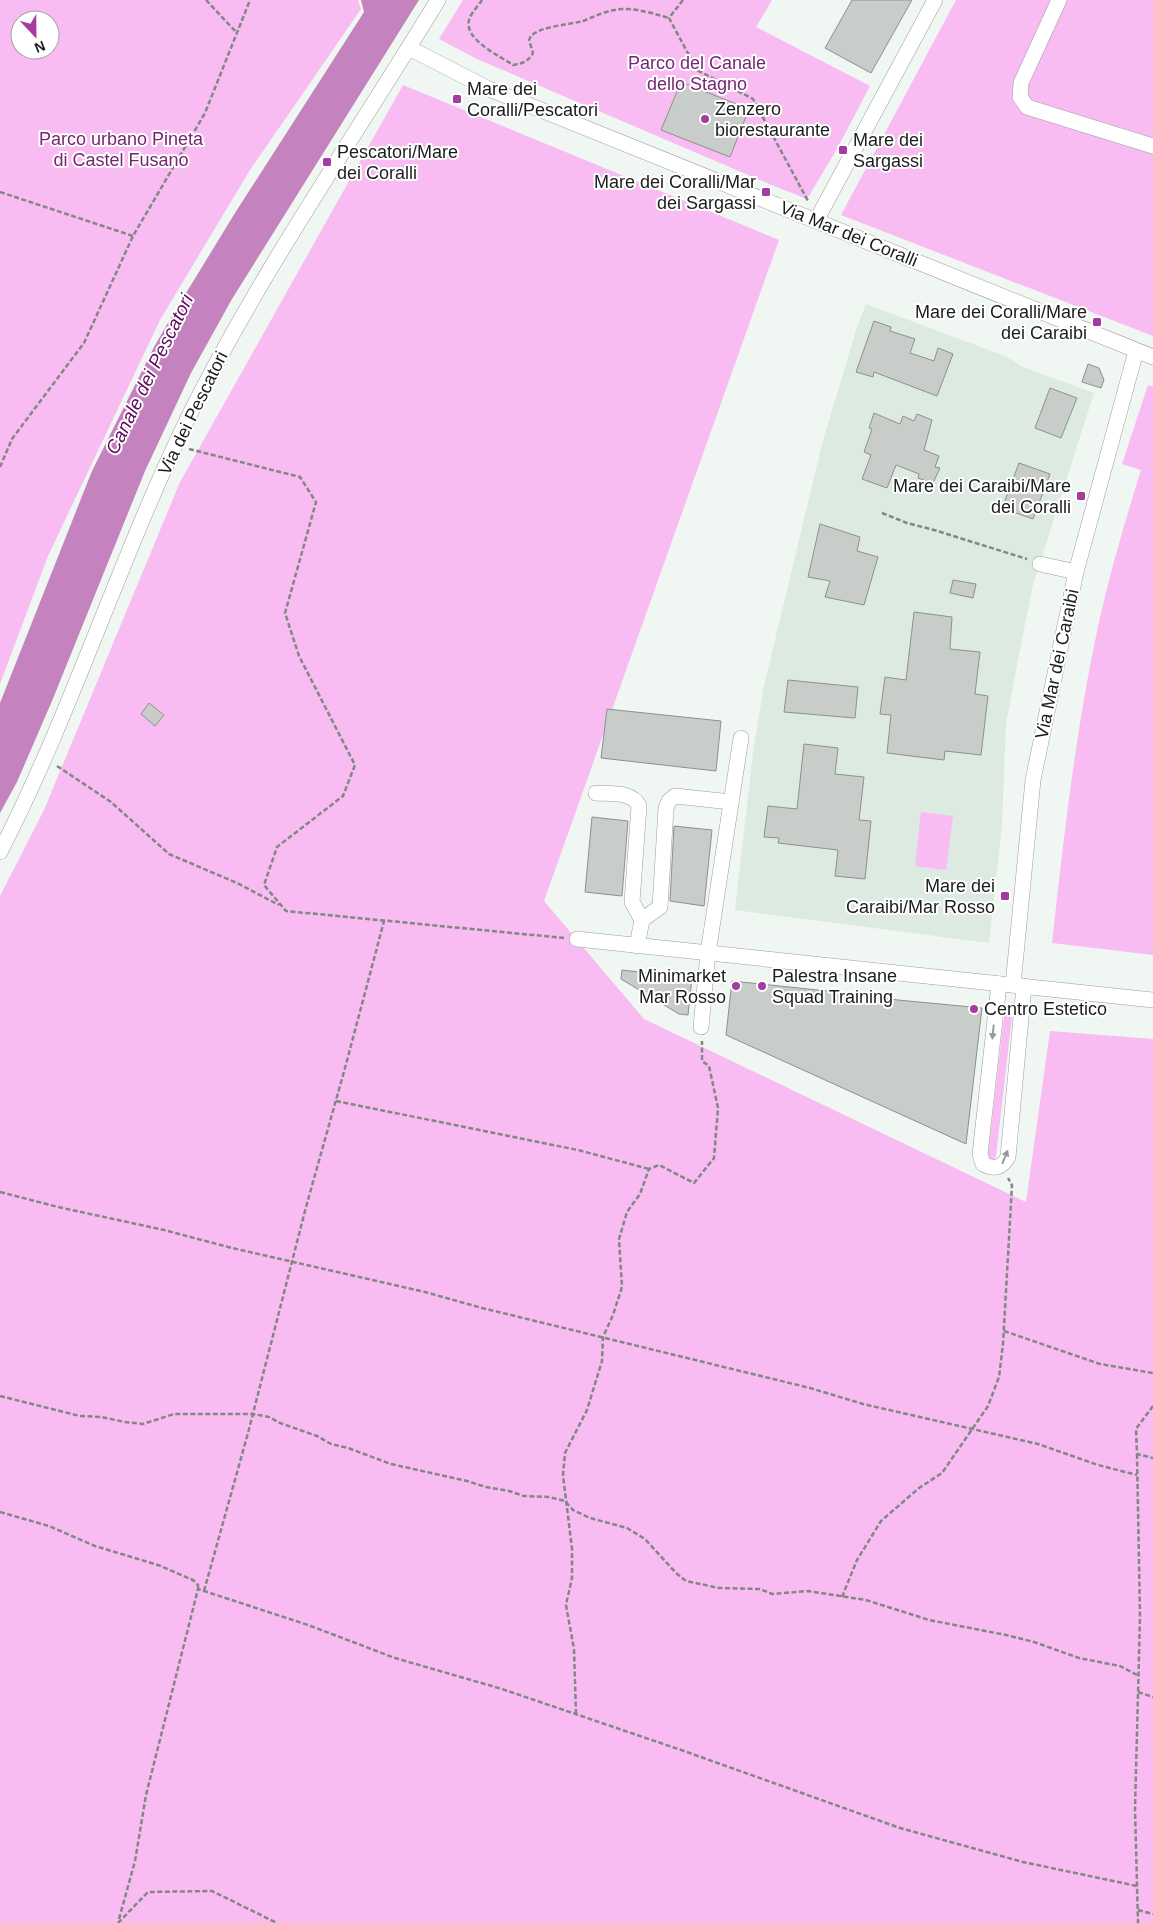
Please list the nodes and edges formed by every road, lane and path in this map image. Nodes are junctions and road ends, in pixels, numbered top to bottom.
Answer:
1 (206, 0) edge
2 (250, 0) edge
3 (438, 0) edge
4 (482, 0) edge
5 (683, 0) edge
6 (935, 0) edge
7 (1059, 0) edge
8 (670, 18) junction
9 (237, 33) junction
10 (409, 48) junction
11 (1153, 146) edge
12 (0, 192) edge
13 (816, 219) junction
14 (133, 236) junction
15 (1136, 350) junction
16 (1153, 357) edge
17 (175, 445) junction
18 (0, 467) edge
19 (882, 513) dead end
20 (1040, 564) joint
21 (1076, 572) junction
22 (741, 738) dead end
23 (45, 758) junction
24 (596, 793) dead end
25 (731, 802) junction
26 (0, 852) edge
27 (282, 907) junction
28 (288, 910) dead end
29 (642, 920) junction
30 (384, 921) junction
31 (577, 939) joint
32 (637, 946) junction
33 (708, 953) junction
34 (1012, 985) junction
35 (1153, 1000) edge
36 (701, 1027) joint
37 (336, 1101) junction
38 (1002, 1165) junction
39 (649, 1169) junction
40 (0, 1192) edge
41 (292, 1262) junction
42 (1004, 1331) junction
43 (603, 1337) junction
44 (1153, 1373) edge
45 (0, 1396) edge
46 (1153, 1406) edge
47 (253, 1414) junction
48 (973, 1428) junction
49 (1137, 1454) junction
50 (1153, 1458) edge
51 (1137, 1475) junction
52 (565, 1500) junction
53 (0, 1512) edge
54 (198, 1589) junction
55 (204, 1591) junction
56 (842, 1597) junction
57 (1137, 1675) junction
58 (1138, 1692) junction
59 (1153, 1697) edge
60 (576, 1714) junction
61 (1137, 1886) junction
62 (1138, 1910) junction
63 (1153, 1914) edge
64 (119, 1921) edge
65 (277, 1923) edge
66 (1138, 1923) edge

1 - 9 path
2 - 9 path
3 - 10 street, Via dei Pescatori
4 - 8 path
5 - 8 path
6 - 13 street
7 - 11 street
8 - 13 path
9 - 14 path
10 - 13 street, Via Mar dei Coralli
10 - 17 street, Via dei Pescatori
12 - 14 path
13 - 15 street, Via Mar dei Coralli
14 - 18 path
15 - 16 street, Via Mar dei Coralli
15 - 21 street, Via Mar dei Caraibi
17 - 23 street, Via dei Pescatori
17 - 27 path
19 - 20 path
20 - 21 street
21 - 34 street, Via Mar dei Caraibi
22 - 25 street
23 - 26 street, Via dei Pescatori
23 - 27 path
24 - 29 street
25 - 29 street
25 - 33 street
27 - 28 path
27 - 30 path
29 - 32 street
30 - 31 path
30 - 37 path
31 - 32 street
32 - 33 street
33 - 34 street
33 - 36 street
34 - 35 street
38 -> 34 street, Via Mar dei Caraibi
34 -> 38 street, Via Mar dei Caraibi
36 - 39 path
37 - 39 path
37 - 41 path
38 - 42 path
39 - 43 path
40 - 41 path
41 - 43 path
41 - 47 path
42 - 44 path
42 - 48 path
43 - 48 path
43 - 52 path
45 - 47 path
46 - 49 path
47 - 52 path
47 - 55 path
48 - 51 path
48 - 56 path
49 - 50 path
49 - 51 path
51 - 57 path
52 - 56 path
52 - 60 path
53 - 54 path
54 - 55 path
54 - 64 path
55 - 60 path
56 - 57 path
57 - 58 path
58 - 59 path
58 - 61 path
60 - 61 path
61 - 62 path
62 - 63 path
62 - 66 path
64 - 65 path

